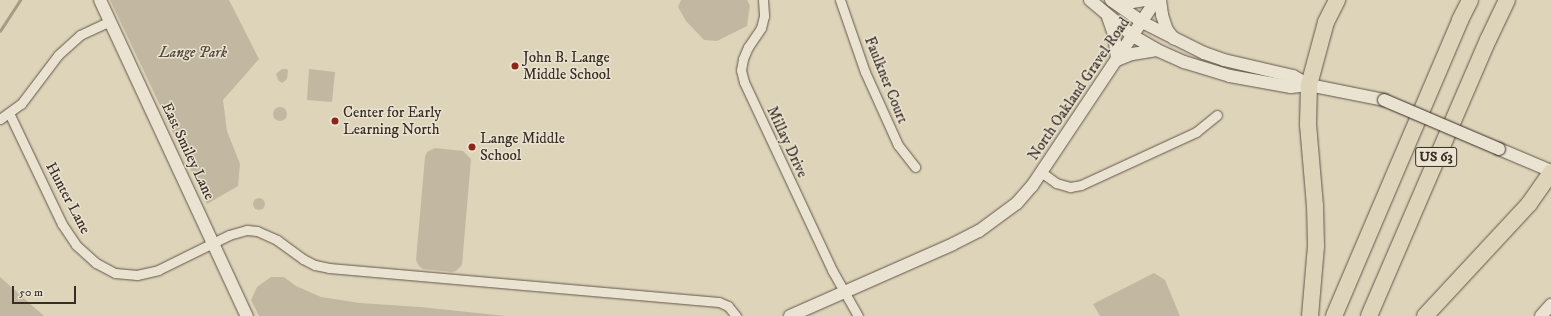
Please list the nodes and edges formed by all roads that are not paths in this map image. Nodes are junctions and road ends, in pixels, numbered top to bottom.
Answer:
1 (100, 0) edge
2 (763, 0) edge
3 (840, 0) edge
4 (1090, 0) edge
5 (1145, 0) edge
6 (1156, 0) edge
7 (1160, 0) edge
8 (1337, 0) edge
9 (1470, 0) edge
10 (1507, 0) edge
11 (1112, 1) edge
12 (1107, 15) junction
13 (110, 21) junction
14 (1142, 22) junction
15 (1133, 36) junction
16 (1174, 40) junction
17 (1157, 50) junction
18 (1117, 60) junction
19 (1308, 85) junction
20 (9, 113) junction
21 (1217, 115) dead end
22 (0, 119) edge
23 (915, 167) dead end
24 (1041, 172) junction
25 (1551, 172) edge
26 (213, 244) junction
27 (845, 293) junction
28 (1551, 305) edge
29 (247, 316) edge
30 (736, 316) edge
31 (790, 316) edge
32 (858, 316) edge
33 (1310, 316) edge
34 (1334, 316) edge
35 (1369, 316) edge
36 (1425, 316) edge
37 (1541, 316) edge

1 - 13 main road, East Smiley Lane
2 - 27 street, Millay Drive
3 - 23 street, Faulkner Court
4 - 12 main road
5 - 11 main road
6 - 14 main road
7 - 16 main road
8 - 19 highway
9 - 34 highway, US 63
10 - 35 highway, US 63
11 - 14 main road
12 - 15 main road
12 - 18 main road
13 - 20 street
13 - 26 main road, East Smiley Lane
14 - 15 main road, North Oakland Gravel Road
14 - 16 main road, North Oakland Gravel Road
15 - 17 main road
15 - 18 main road, North Oakland Gravel Road
16 - 19 main road, North Oakland Gravel Road
17 - 18 main road
17 - 19 main road
18 - 24 main road, North Oakland Gravel Road
19 - 25 main road, North Oakland Gravel Road, bridge
19 - 33 highway
20 - 22 street
20 - 26 street, Hunter Lane
21 - 24 street
24 - 27 main road, North Oakland Gravel Road
25 - 36 highway
26 - 29 main road, East Smiley Lane
26 - 30 street, Hunter Lane
27 - 31 main road, North Oakland Gravel Road
27 - 32 street, Millay Drive
28 - 37 main road

